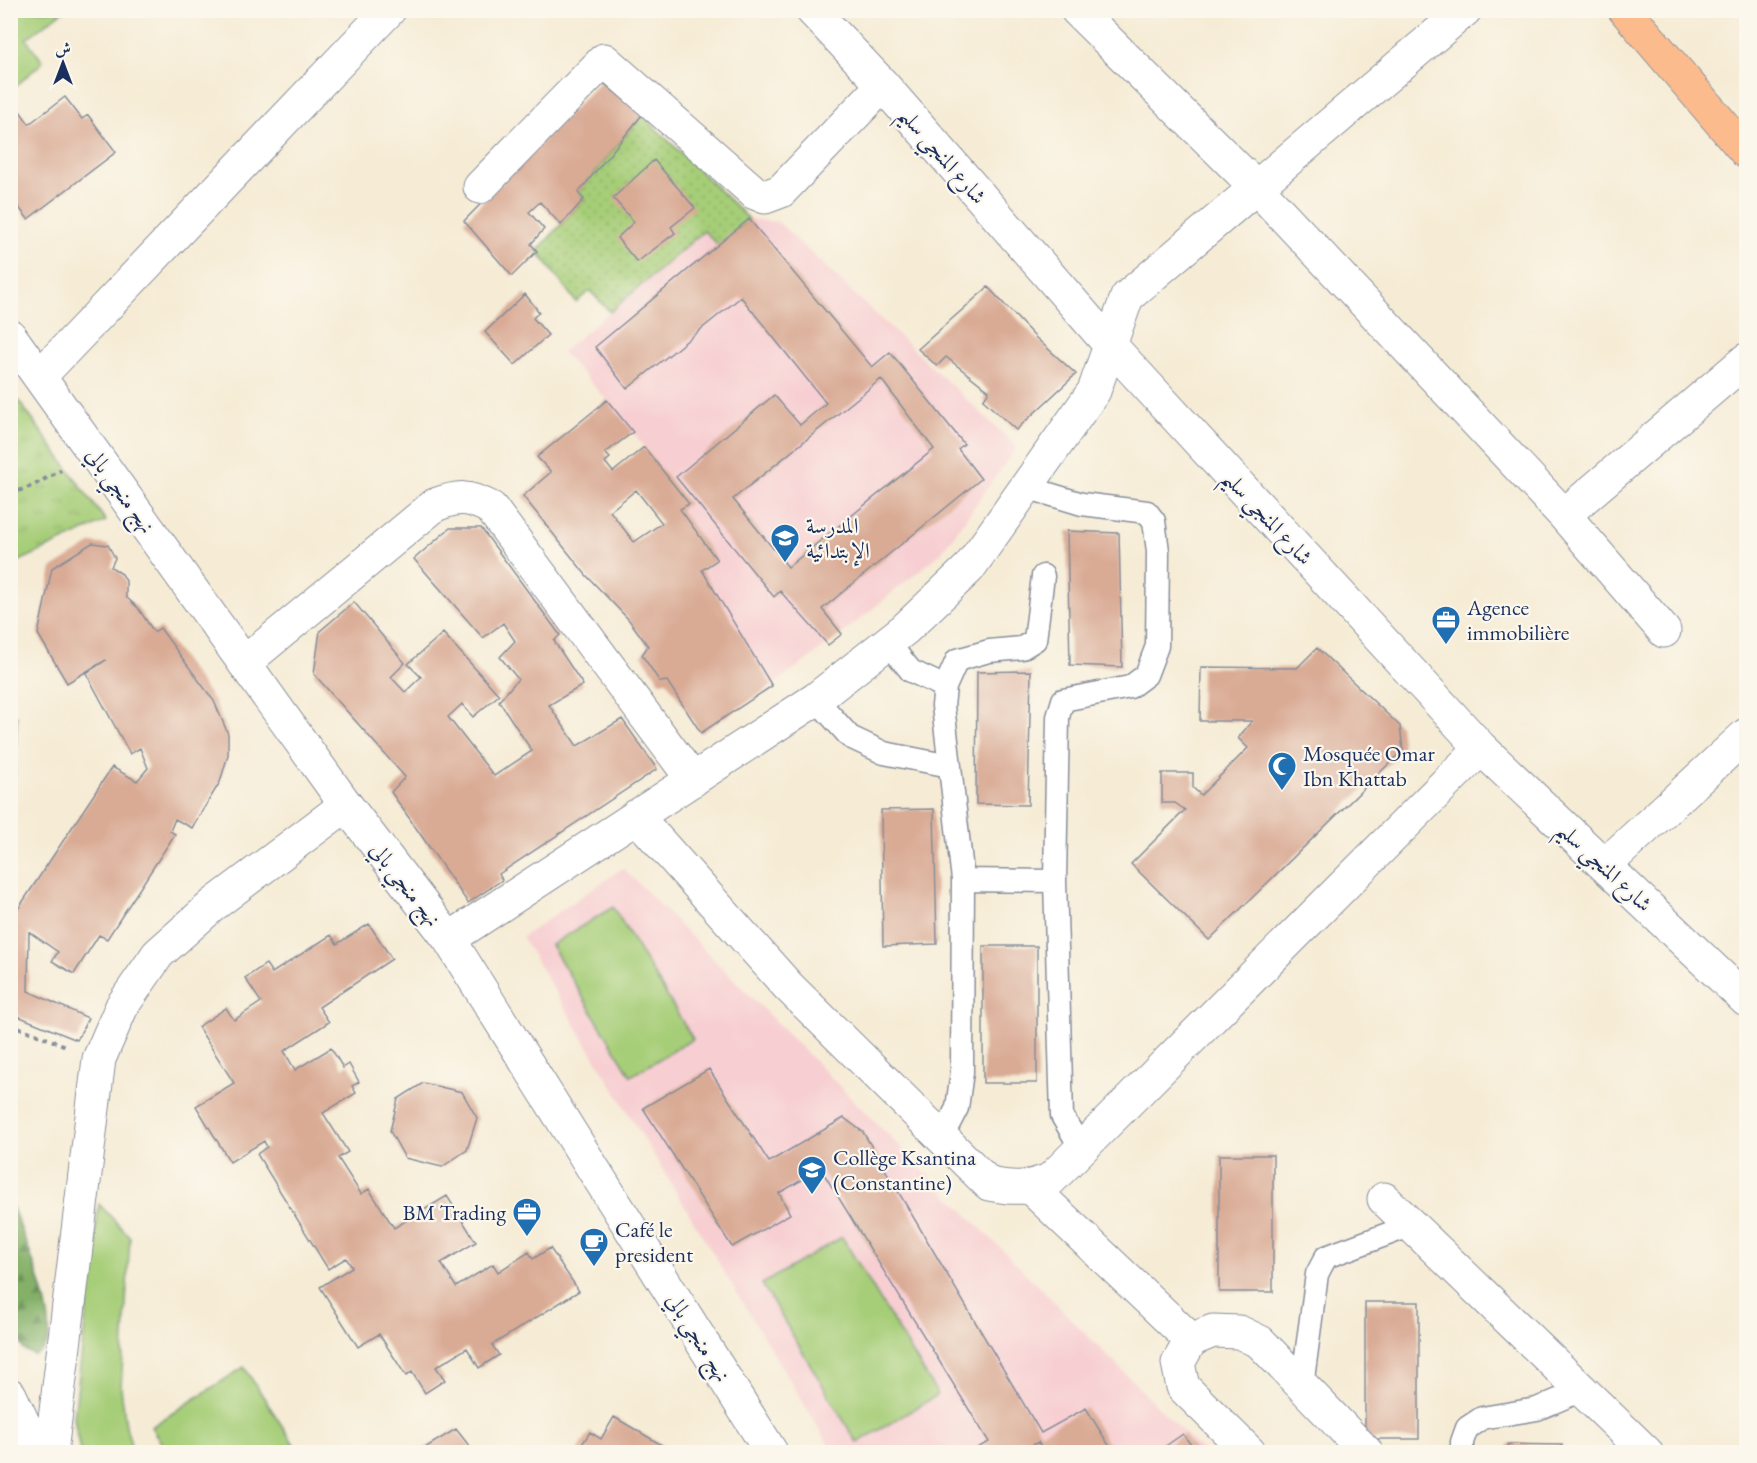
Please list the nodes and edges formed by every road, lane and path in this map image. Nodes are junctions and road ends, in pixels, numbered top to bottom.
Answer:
1 (389, 10) edge
2 (812, 10) edge
3 (1077, 10) edge
4 (1465, 10) edge
5 (1624, 10) edge
6 (883, 85) junction
7 (1746, 152) edge
8 (480, 186) dead end
9 (1256, 187) junction
10 (10, 336) edge
11 (1110, 345) junction
12 (1746, 360) edge
13 (40, 376) junction
14 (93, 452) junction
15 (1026, 487) junction
16 (10, 494) edge
17 (1564, 514) junction
18 (1043, 576) dead end
19 (1664, 631) dead end
20 (888, 643) junction
21 (244, 663) junction
22 (945, 687) junction
23 (816, 699) junction
24 (1746, 735) edge
25 (1481, 748) junction
26 (950, 766) junction
27 (693, 780) junction
28 (346, 805) junction
29 (636, 816) junction
30 (1605, 865) junction
31 (963, 880) junction
32 (1055, 881) junction
33 (449, 939) junction
34 (1746, 1000) edge
35 (10, 1024) edge
36 (99, 1059) junction
37 (942, 1137) junction
38 (1081, 1148) junction
39 (1030, 1188) junction
40 (1384, 1199) dead end
41 (1412, 1225) junction
42 (1191, 1340) junction
43 (1302, 1386) junction
44 (1582, 1390) junction
45 (10, 1395) edge
46 (37, 1452) edge
47 (51, 1452) edge
48 (771, 1452) edge
49 (1249, 1452) edge
50 (1366, 1452) edge
51 (1462, 1452) edge
52 (1646, 1452) edge

1 - 13 street
2 - 6 street, شارع المنجي سليم
3 - 9 street
4 - 9 street
5 - 7 main road
6 - 8 street
6 - 11 street, شارع المنجي سليم
9 - 11 street
9 - 17 street
10 - 13 street, نهج منجي بالي
11 - 15 street
11 - 25 street, شارع المنجي سليم
12 - 17 street
13 - 14 street, نهج منجي بالي
14 - 16 path
14 - 21 street, نهج منجي بالي
15 - 20 street
15 - 32 lane
17 - 19 street
18 - 22 lane
20 - 22 lane
20 - 23 street
21 - 27 street
21 - 28 street, نهج منجي بالي
22 - 26 lane
23 - 26 lane
23 - 27 street
24 - 30 street
25 - 30 street, شارع المنجي سليم
25 - 38 street
26 - 31 lane
27 - 29 street
28 - 33 street, نهج منجي بالي
28 - 36 street
29 - 33 street
29 - 37 street
30 - 34 street, شارع المنجي سليم
31 - 32 lane
31 - 37 lane
32 - 38 lane
33 - 48 street, نهج منجي بالي
35 - 36 path
36 - 47 street
37 - 39 street
38 - 39 street
39 - 42 street
40 - 41 street
41 - 43 lane
41 - 44 street
42 - 43 street
42 - 49 street
43 - 50 street
44 - 51 lane
44 - 52 street
45 - 46 street

